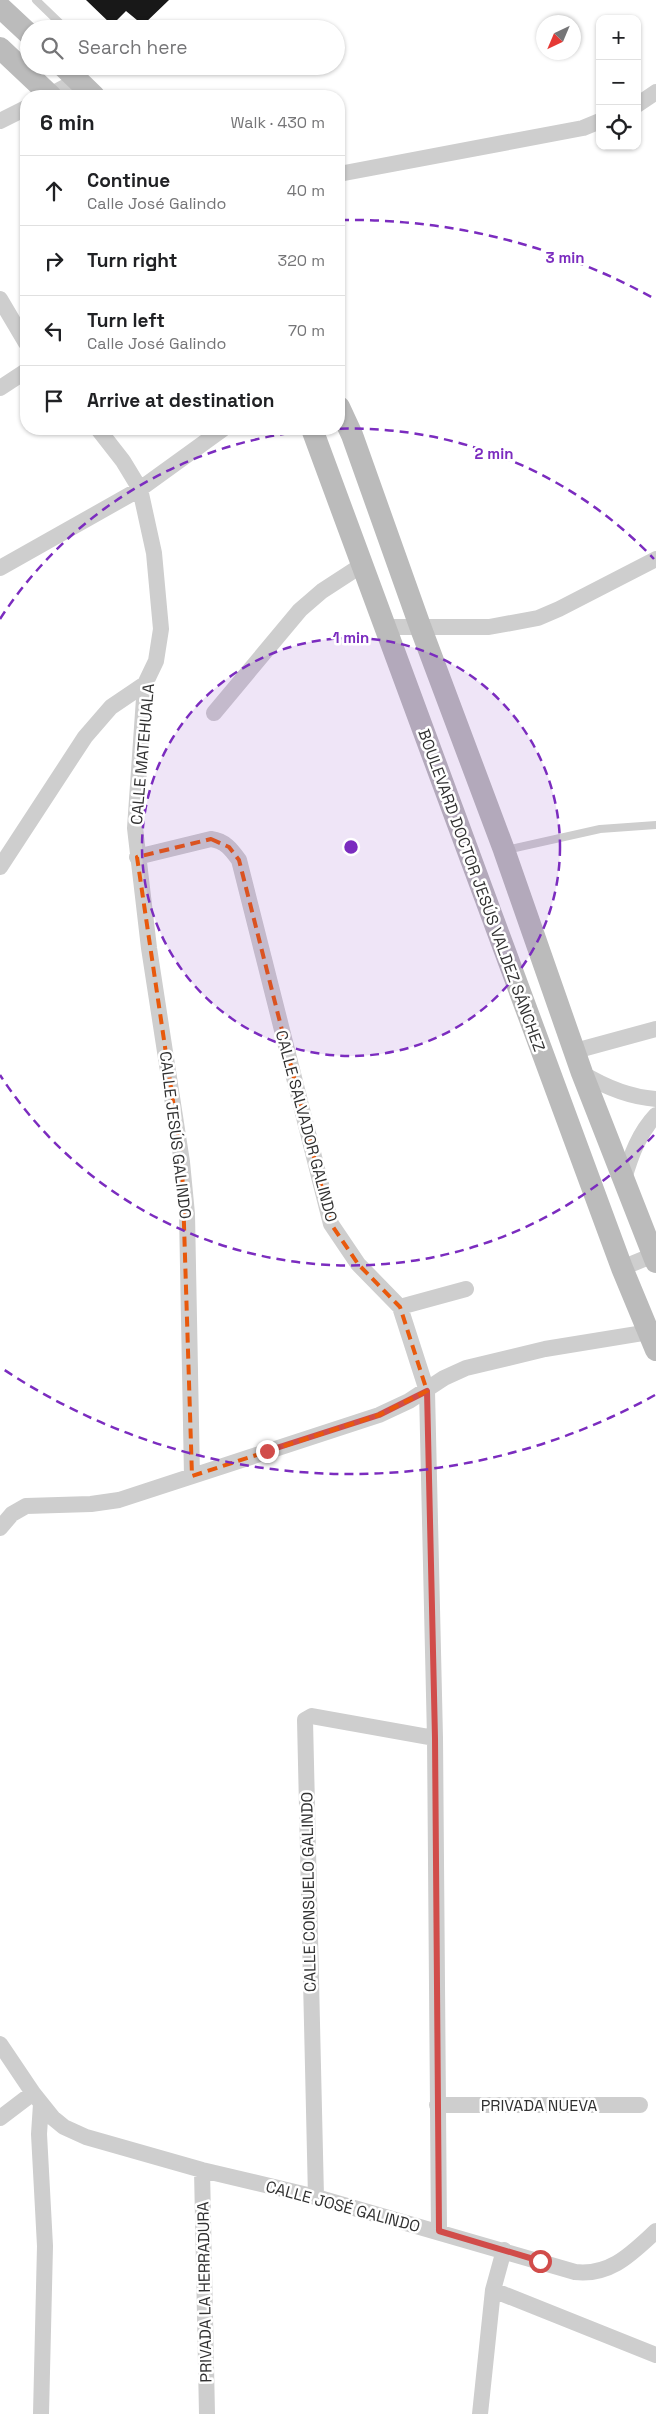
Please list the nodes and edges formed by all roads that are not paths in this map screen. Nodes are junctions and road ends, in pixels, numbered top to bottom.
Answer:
1 (36, 0) edge
2 (0, 7) edge
3 (57, 20) edge
4 (20, 26) edge
5 (0, 48) edge
6 (20, 68) edge
7 (28, 75) edge
8 (68, 75) edge
9 (72, 75) edge
10 (43, 90) edge
11 (54, 90) edge
12 (88, 90) edge
13 (656, 92) edge
14 (641, 102) edge
15 (20, 111) edge
16 (0, 122) edge
17 (596, 123) edge
18 (345, 173) edge
19 (0, 299) edge
20 (20, 333) edge
21 (20, 375) edge
22 (0, 388) edge
23 (345, 420) edge
24 (103, 435) edge
25 (215, 435) edge
26 (314, 435) edge
27 (140, 489) junction
28 (656, 559) edge
29 (362, 565) junction
30 (0, 568) edge
31 (420, 626) junction
32 (384, 627) junction
33 (145, 684) junction
34 (214, 713) dead end
35 (656, 825) edge
36 (504, 850) junction
37 (137, 857) junction
38 (0, 867) edge
39 (656, 1029) edge
40 (575, 1051) junction
41 (582, 1073) junction
42 (656, 1099) edge
43 (656, 1115) edge
44 (624, 1178) junction
45 (655, 1257) edge
46 (622, 1268) junction
47 (466, 1289) dead end
48 (400, 1307) junction
49 (654, 1338) edge
50 (427, 1391) junction
51 (192, 1476) junction
52 (0, 1528) edge
53 (435, 1738) junction
54 (0, 2044) edge
55 (37, 2098) junction
56 (438, 2104) junction
57 (640, 2105) dead end
58 (0, 2118) edge
59 (202, 2170) junction
60 (316, 2197) junction
61 (439, 2231) junction
62 (656, 2231) edge
63 (504, 2250) junction
64 (493, 2290) junction
65 (656, 2355) edge
66 (41, 2414) edge
67 (207, 2414) edge
68 (480, 2414) edge

1 - 3 lane
2 - 4 main road
5 - 6 main road
7 - 10 main road
8 - 11 street
9 - 12 main road
13 - 14 street
15 - 16 street
17 - 18 street
19 - 20 street
21 - 22 street
23 - 31 main road, BOULEVARD DOCTOR JESÚS VALDEZ SÁNCHEZ
24 - 27 street, CALLE MATEHUALA
25 - 27 street
26 - 29 main road, BOULEVARD DOCTOR JESÚS VALDEZ SÁNCHEZ
27 - 30 street
27 - 33 street, CALLE MATEHUALA
28 - 31 street
29 - 32 main road, BOULEVARD DOCTOR JESÚS VALDEZ SÁNCHEZ
29 - 34 street
31 - 32 street
31 - 36 main road, BOULEVARD DOCTOR JESÚS VALDEZ SÁNCHEZ
32 - 46 main road, BOULEVARD DOCTOR JESÚS VALDEZ SÁNCHEZ
33 - 37 street, CALLE MATEHUALA
33 - 38 street
35 - 36 lane
36 - 40 main road, BOULEVARD DOCTOR JESÚS VALDEZ SÁNCHEZ
37 - 48 street, CALLE SALVADOR GALINDO
37 - 51 street, CALLE JESÚS GALINDO
39 - 40 street
40 - 41 main road, BOULEVARD DOCTOR JESÚS VALDEZ SÁNCHEZ
41 - 42 street
41 - 44 main road, BOULEVARD DOCTOR JESÚS VALDEZ SÁNCHEZ
43 - 44 street
44 - 45 main road, BOULEVARD DOCTOR JESÚS VALDEZ SÁNCHEZ
45 - 46 street
46 - 49 main road, BOULEVARD DOCTOR JESÚS VALDEZ SÁNCHEZ
47 - 48 street
48 - 50 street, CALLE SALVADOR GALINDO
49 - 50 street
50 - 51 street
50 - 53 street, CALLE SALVADOR GALINDO
51 - 52 street
53 - 56 street, CALLE SALVADOR GALINDO
53 - 60 street, CALLE CONSUELO GALINDO
54 - 55 street, CALLE JOSÉ GALINDO
55 - 58 street
55 - 59 street, CALLE JOSÉ GALINDO
55 - 66 street
56 - 57 street, PRIVADA NUEVA
56 - 61 street, CALLE SALVADOR GALINDO
59 - 60 street, CALLE JOSÉ GALINDO
59 - 67 street, PRIVADA LA HERRADURA
60 - 61 street, CALLE JOSÉ GALINDO
61 - 63 street, CALLE JOSÉ GALINDO
62 - 63 street, CALLE JOSÉ GALINDO
63 - 64 street
64 - 65 street
64 - 68 street

